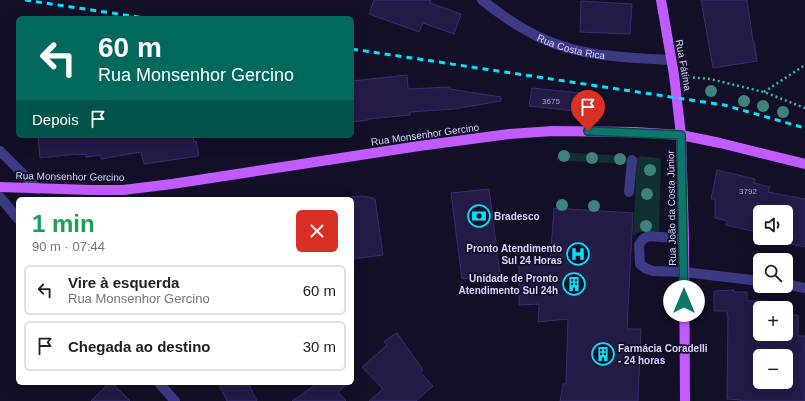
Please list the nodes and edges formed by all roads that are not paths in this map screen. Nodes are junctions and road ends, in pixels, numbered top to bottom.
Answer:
1 (482, 0) edge
2 (661, 0) edge
3 (671, 60) junction
4 (681, 135) junction
5 (0, 151) edge
6 (632, 160) dead end
7 (805, 164) edge
8 (0, 187) edge
9 (38, 189) junction
10 (629, 192) dead end
11 (0, 197) edge
12 (16, 217) edge
13 (684, 239) junction
14 (684, 272) junction
15 (753, 280) edge
16 (793, 285) edge
17 (805, 288) edge
18 (161, 385) edge
19 (175, 401) edge
20 (685, 401) edge

1 - 3 street, Rua Costa Rica
2 - 3 main road, Rua Fátima
3 - 4 main road, Rua Fátima
4 - 7 main road, Rua Monsenhor Gercino
4 - 9 main road, Rua Monsenhor Gercino
4 - 13 main road, Rua João da Costa Júnior
5 - 9 street
6 - 10 street
8 - 9 main road, Rua Monsenhor Gercino
11 - 12 street
13 - 14 main road, Rua João da Costa Júnior
13 - 14 street
14 - 15 street
14 - 20 main road, Rua João da Costa Júnior
16 - 17 street
18 - 19 street

